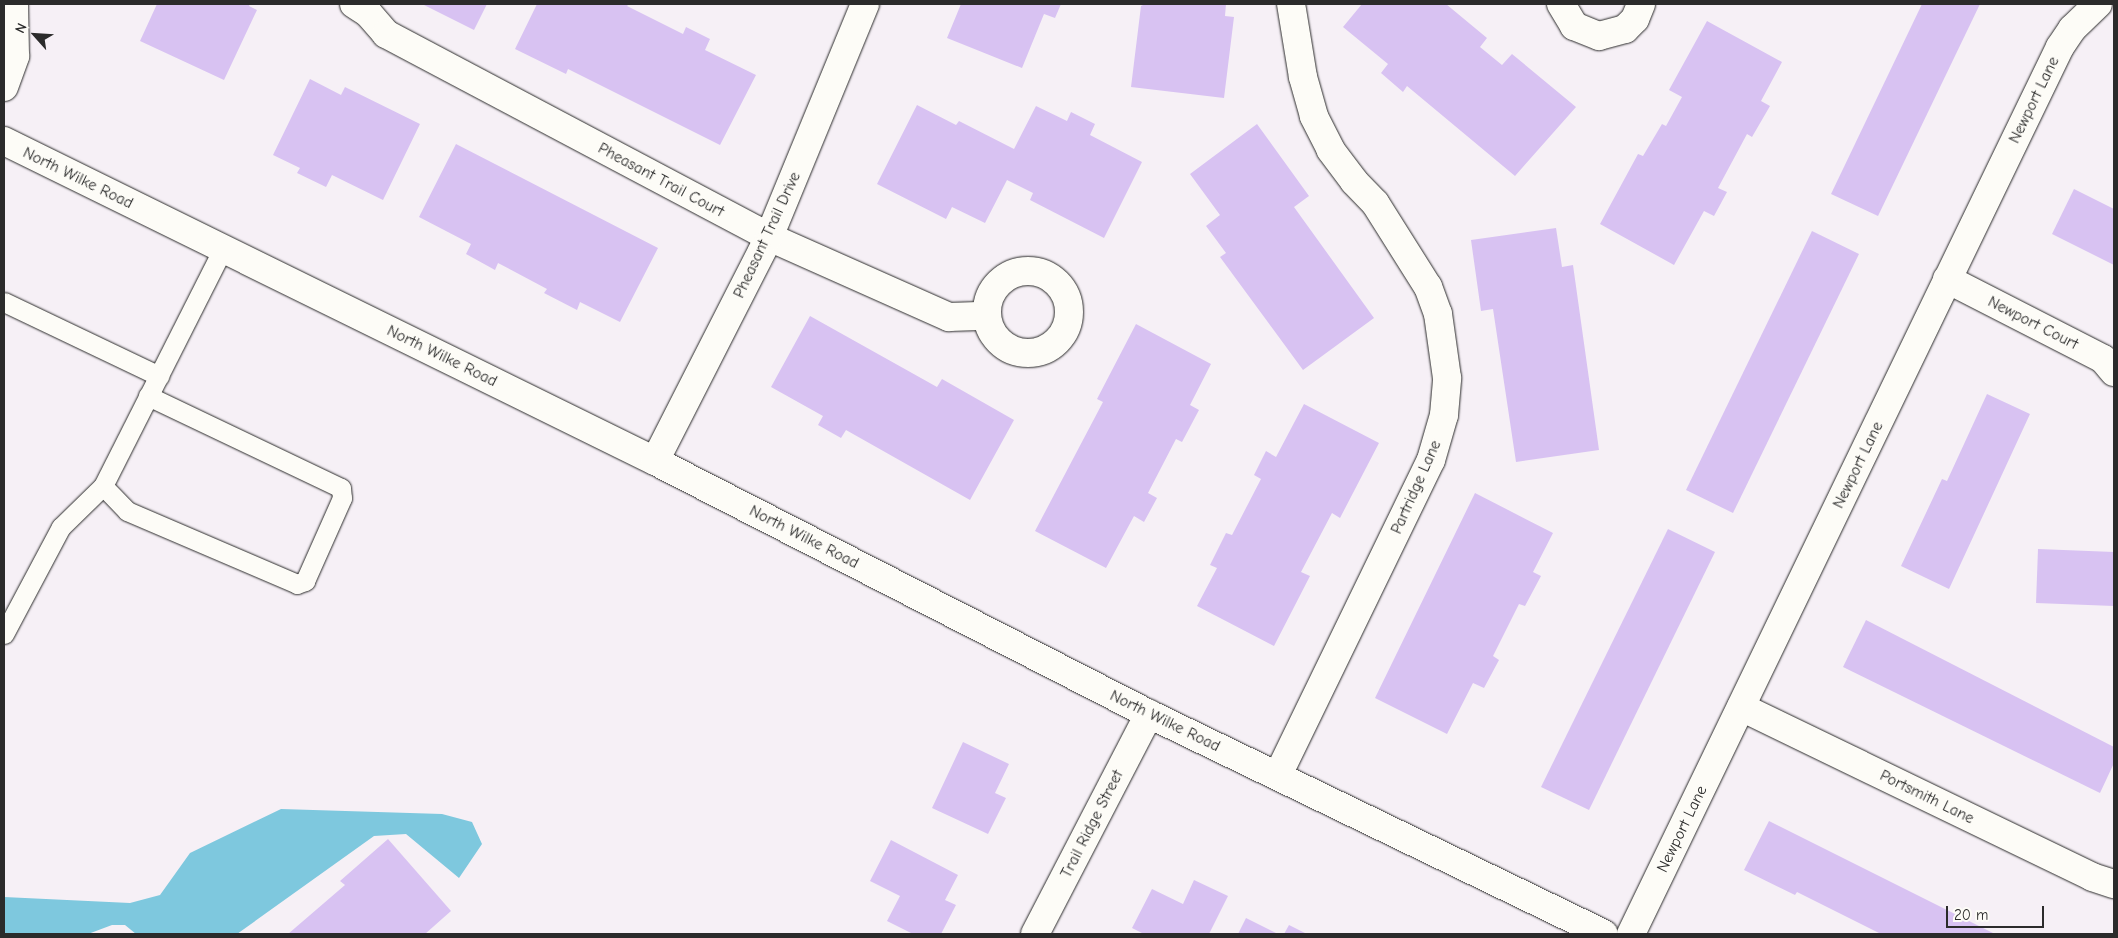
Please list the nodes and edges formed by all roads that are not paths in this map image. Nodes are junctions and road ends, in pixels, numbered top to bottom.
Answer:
1 (14, 4) edge
2 (354, 4) edge
3 (865, 4) edge
4 (1291, 4) edge
5 (1561, 4) edge
6 (1642, 4) edge
7 (2098, 4) edge
8 (4, 87) edge
9 (4, 141) edge
10 (769, 237) junction
11 (223, 248) junction
12 (1947, 279) junction
13 (4, 302) edge
14 (986, 316) dead end
15 (2114, 372) edge
16 (158, 376) junction
17 (148, 396) junction
18 (655, 461) junction
19 (103, 486) junction
20 (4, 634) edge
21 (1741, 707) junction
22 (1149, 714) junction
23 (1278, 775) junction
24 (2114, 884) edge
25 (1036, 934) edge
26 (1604, 934) edge
27 (1631, 934) edge

1 - 8 street
2 - 10 street, Pheasant Trail Court
3 - 10 street, Pheasant Trail Drive
4 - 23 street, Partridge Lane
5 - 6 street
7 - 12 street, Newport Lane
9 - 11 street, North Wilke Road
10 - 14 street, Pheasant Trail Court
10 - 18 street, Pheasant Trail Drive
11 - 16 lane
11 - 18 street, North Wilke Road
12 - 15 street, Newport Court
12 - 21 street, Newport Lane
13 - 16 lane
16 - 17 lane
17 - 19 lane
17 - 19 lane
18 - 22 street, North Wilke Road
19 - 20 lane
21 - 24 street, Portsmith Lane
21 - 27 street, Newport Lane
22 - 23 street, North Wilke Road
22 - 25 street, Trail Ridge Street
23 - 26 street, North Wilke Road

